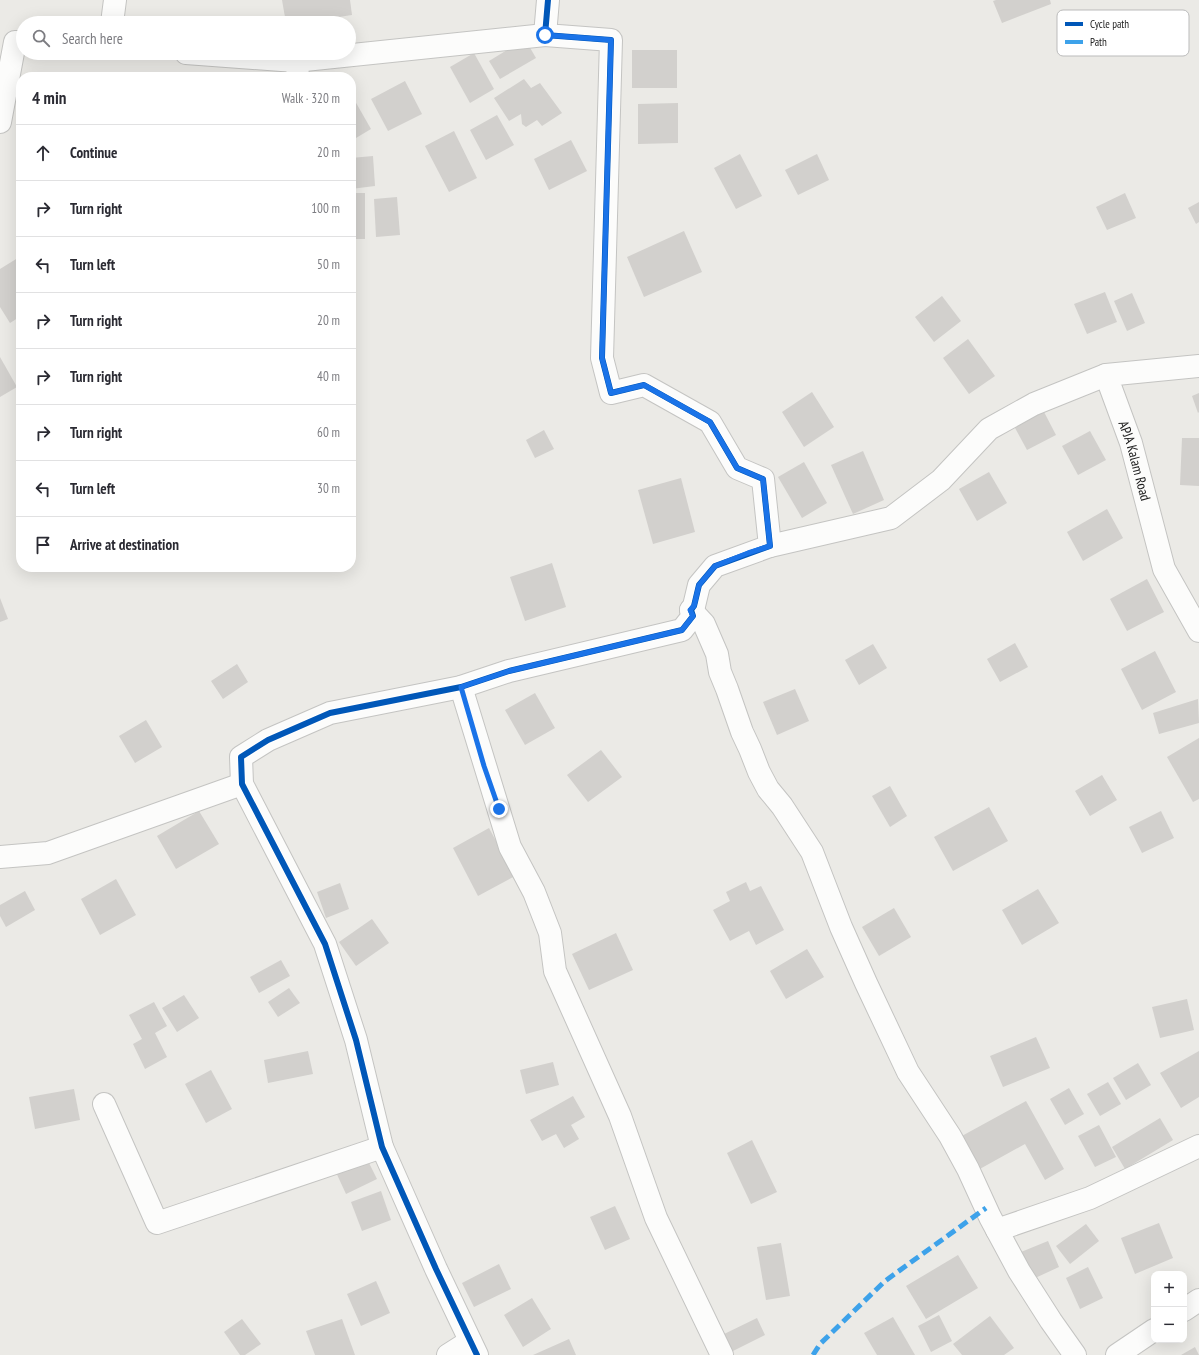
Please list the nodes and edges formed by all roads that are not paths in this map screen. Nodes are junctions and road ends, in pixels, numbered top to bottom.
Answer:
1 (115, 0) edge
2 (548, 0) edge
3 (113, 16) edge
4 (545, 35) junction
5 (16, 42) edge
6 (234, 60) edge
7 (296, 69) edge
8 (0, 122) edge
9 (1199, 366) edge
10 (1106, 375) junction
11 (770, 546) junction
12 (690, 610) junction
13 (1199, 631) edge
14 (461, 687) junction
15 (242, 784) junction
16 (0, 857) edge
17 (104, 1104) dead end
18 (1199, 1146) edge
19 (382, 1147) junction
20 (997, 1230) junction
21 (1199, 1300) edge
22 (1187, 1308) edge
23 (1151, 1332) edge
24 (473, 1348) edge
25 (448, 1355) edge
26 (722, 1355) edge
27 (1075, 1355) edge
28 (1117, 1355) edge

1 - 3 street
2 - 4 street
4 - 7 street
4 - 11 street
5 - 8 street
6 - 7 street
9 - 10 street
10 - 11 street
10 - 13 street, APJA Kalam Road
11 - 12 street
12 - 14 street
12 - 20 street
14 - 15 street
14 - 26 street
15 - 16 street
15 - 19 street
17 - 19 street
18 - 20 street
19 - 24 street
20 - 27 street
21 - 22 street
23 - 28 street
24 - 25 street

